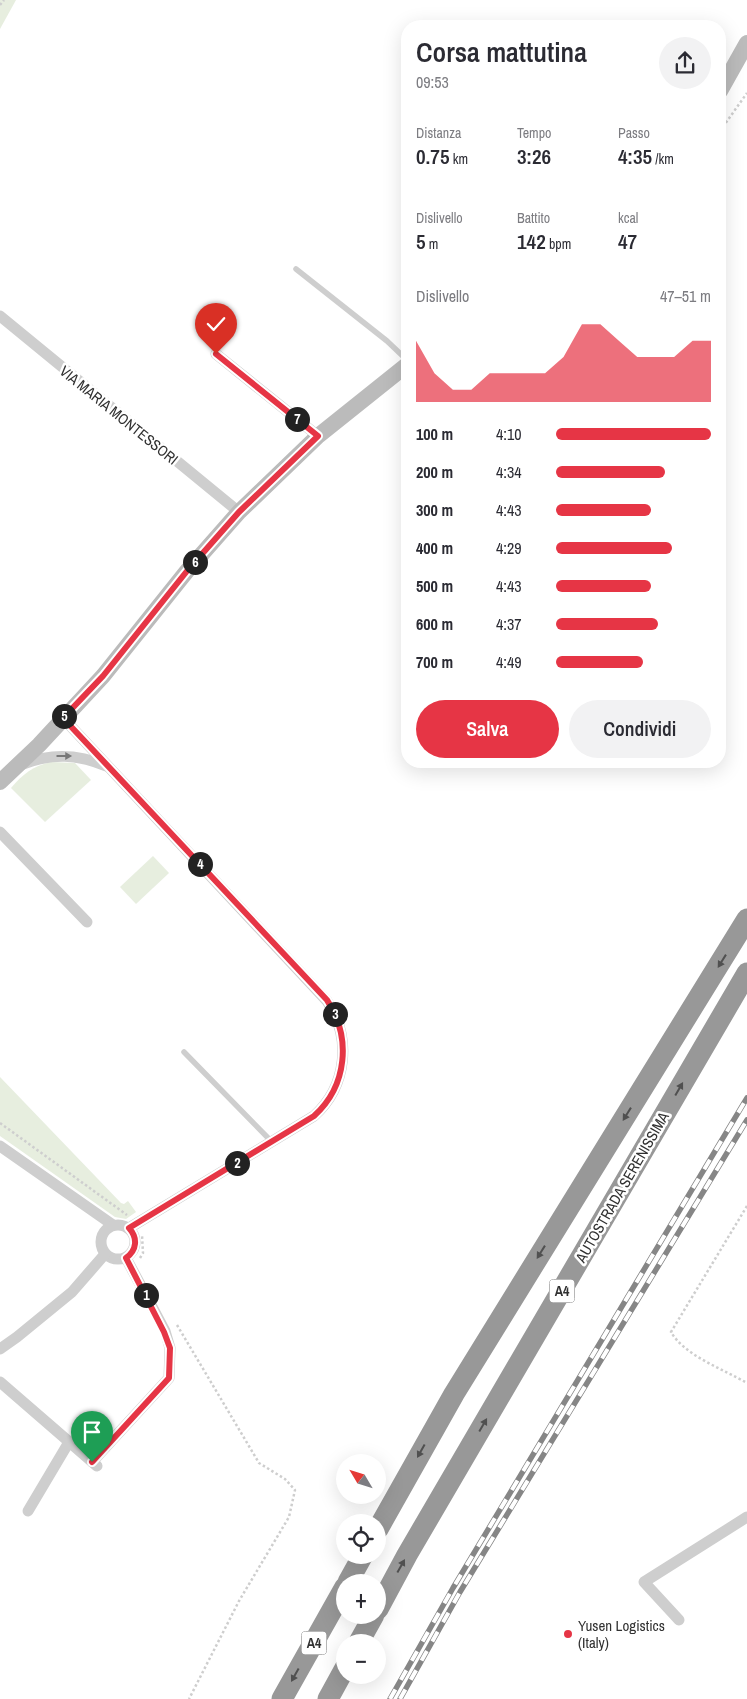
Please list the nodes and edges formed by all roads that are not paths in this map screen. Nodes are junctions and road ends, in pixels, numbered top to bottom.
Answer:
1 (747, 43) edge
2 (726, 81) edge
3 (296, 269) dead end
4 (0, 316) edge
5 (216, 354) dead end
6 (401, 356) edge
7 (401, 369) edge
8 (318, 436) junction
9 (239, 512) junction
10 (63, 718) junction
11 (17, 766) junction
12 (110, 768) junction
13 (0, 782) edge
14 (0, 832) edge
15 (747, 919) edge
16 (87, 922) dead end
17 (747, 973) edge
18 (184, 1052) dead end
19 (272, 1142) junction
20 (0, 1146) edge
21 (113, 1225) junction
22 (133, 1226) junction
23 (105, 1254) junction
24 (126, 1258) junction
25 (0, 1349) edge
26 (0, 1382) edge
27 (69, 1442) junction
28 (28, 1511) dead end
29 (386, 1515) edge
30 (747, 1517) edge
31 (386, 1594) edge
32 (336, 1603) edge
33 (679, 1620) dead end
34 (336, 1684) edge
35 (282, 1699) edge
36 (328, 1699) edge

1 - 2 street
3 - 6 lane
4 - 9 street, VIA MARIA MONTESSORI
5 - 8 street
7 - 8 street
8 - 9 street
9 - 10 street
10 - 11 street
10 - 12 street
11 -> 12 street
11 - 13 street
12 - 19 street
14 - 16 street
15 -> 29 highway, A4
31 -> 17 highway, AUTOSTRADA SERENISSIMA / A4
18 - 19 lane
19 - 22 street
20 - 21 street
21 - 22 street
21 - 23 street
22 - 24 street
23 - 24 street
23 - 25 street
24 - 27 street
26 - 27 street
27 - 28 street
30 - 33 street
32 -> 35 highway, A4
34 - 36 highway

